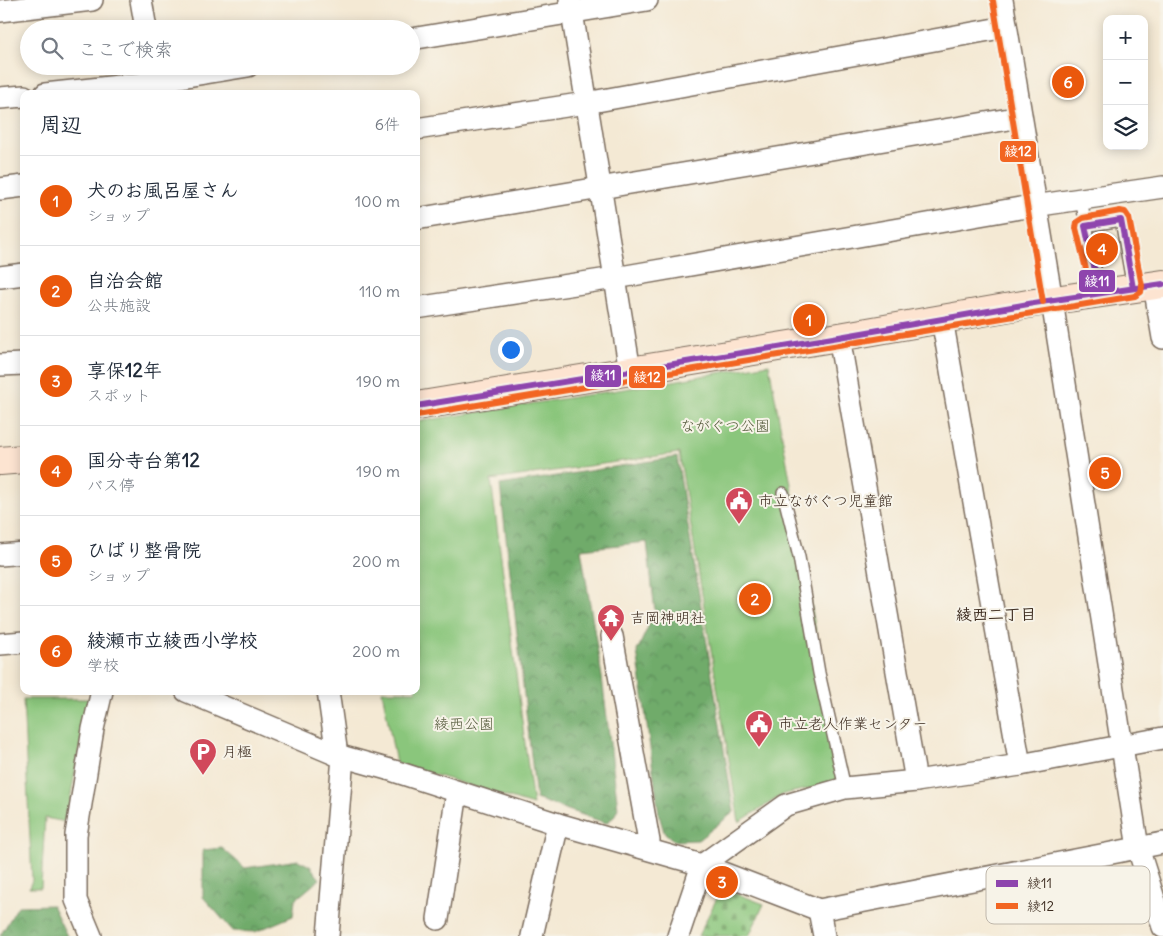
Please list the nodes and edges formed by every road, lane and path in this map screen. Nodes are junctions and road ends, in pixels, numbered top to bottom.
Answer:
1 (92, 0) edge
2 (141, 0) edge
3 (647, 0) edge
4 (1002, 0) edge
5 (571, 6) edge
6 (0, 11) edge
7 (144, 20) edge
8 (1006, 27) junction
9 (420, 37) edge
10 (192, 75) edge
11 (154, 81) edge
12 (79, 90) edge
13 (20, 96) edge
14 (0, 98) edge
15 (586, 103) junction
16 (1021, 117) junction
17 (420, 128) edge
18 (20, 186) edge
19 (1163, 186) edge
20 (0, 189) edge
21 (600, 189) junction
22 (1081, 200) junction
23 (1036, 206) junction
24 (420, 218) edge
25 (1086, 226) junction
26 (20, 274) edge
27 (0, 277) edge
28 (615, 278) junction
29 (1150, 286) edge
30 (1100, 293) junction
31 (1052, 301) junction
32 (420, 307) edge
33 (942, 319) junction
34 (839, 337) junction
35 (1163, 338) edge
36 (20, 364) edge
37 (0, 366) edge
38 (630, 371) junction
39 (420, 405) edge
40 (20, 459) edge
41 (0, 461) edge
42 (784, 493) dead end
43 (20, 553) edge
44 (0, 555) edge
45 (612, 636) dead end
46 (20, 642) edge
47 (0, 644) edge
48 (101, 695) edge
49 (203, 695) edge
50 (329, 695) edge
51 (224, 700) edge
52 (1163, 738) edge
53 (1122, 745) junction
54 (340, 756) junction
55 (1020, 765) junction
56 (916, 781) junction
57 (846, 788) junction
58 (457, 792) junction
59 (558, 824) junction
60 (649, 841) dead end
61 (1163, 843) edge
62 (1138, 848) junction
63 (702, 865) junction
64 (1045, 866) edge
65 (1144, 866) edge
66 (986, 877) edge
67 (1150, 886) edge
68 (818, 910) junction
69 (438, 919) dead end
70 (1163, 927) edge
71 (91, 936) edge
72 (328, 936) edge
73 (532, 936) edge
74 (678, 936) edge
75 (824, 936) edge

1 - 6 street
2 - 7 street
3 - 5 street
4 - 8 street
5 - 9 street
5 - 15 street
8 - 15 street
8 - 16 street
10 - 11 street
11 - 12 street
13 - 14 street
15 - 17 street
15 - 21 street
16 - 21 street
16 - 23 street
18 - 20 street
19 - 22 street
21 - 24 street
21 - 28 street
22 - 23 street
22 - 25 lane
23 - 28 street
23 - 31 street
25 - 29 lane
25 - 30 lane
26 - 27 street
28 - 32 street
28 - 38 street
29 - 30 street
29 - 35 street
30 - 31 street
31 - 33 street
31 - 53 street
33 - 34 street
33 - 55 street
34 - 38 street
34 - 56 street
36 - 37 street
38 - 39 street
40 - 41 street
42 - 57 lane
43 - 44 street
45 - 60 street
46 - 47 street
48 - 71 street
49 - 51 street
50 - 54 street
51 - 54 street
52 - 53 street
53 - 55 street
53 - 62 street
54 - 58 street
54 - 72 street
55 - 56 street
56 - 57 street
57 - 63 street
58 - 59 street
58 - 69 street
59 - 63 street
59 - 73 street
61 - 62 street
62 - 64 street
62 - 65 street
63 - 68 street
63 - 74 street
66 - 68 street
67 - 70 street
68 - 75 street

